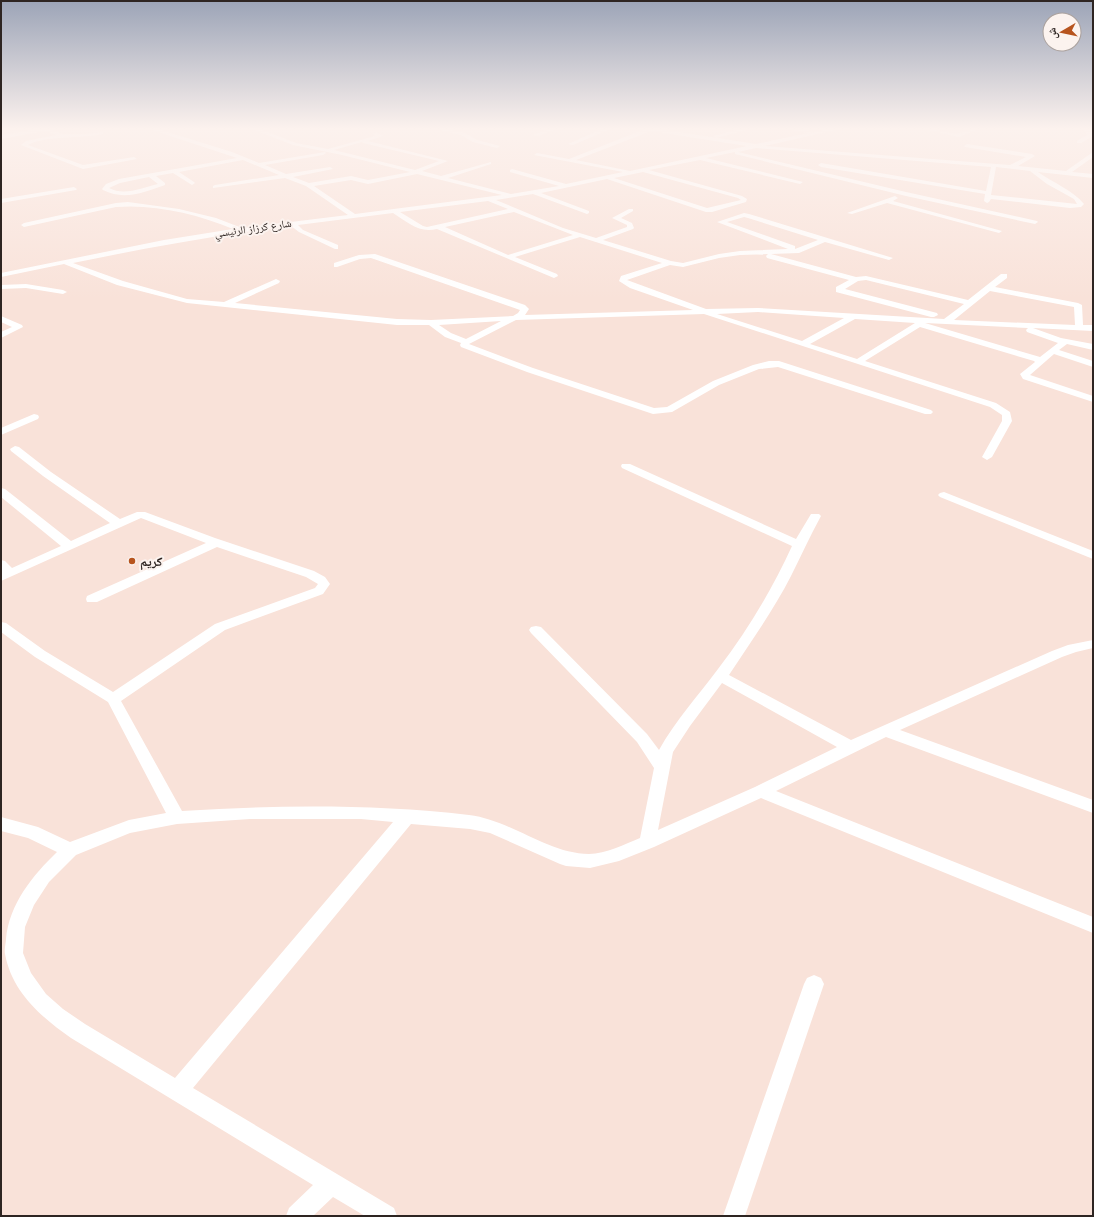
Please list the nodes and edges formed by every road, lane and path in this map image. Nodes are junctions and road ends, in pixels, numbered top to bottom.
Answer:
1 (106, 186) edge
2 (156, 186) edge
3 (222, 186) edge
4 (309, 186) edge
5 (472, 186) edge
6 (568, 186) edge
7 (633, 186) edge
8 (698, 186) edge
9 (873, 186) edge
10 (937, 186) edge
11 (990, 186) edge
12 (1054, 186) edge
13 (215, 187) dead end
14 (74, 189) dead end
15 (535, 192) junction
16 (906, 194) junction
17 (988, 195) junction
18 (512, 196) junction
19 (489, 199) junction
20 (1, 201) edge
21 (887, 201) junction
22 (394, 210) junction
23 (513, 210) junction
24 (632, 210) dead end
25 (985, 211) junction
26 (587, 212) dead end
27 (850, 213) dead end
28 (353, 215) junction
29 (1035, 222) dead end
30 (292, 223) junction
31 (24, 226) dead end
32 (439, 227) junction
33 (242, 230) junction
34 (999, 231) dead end
35 (580, 235) junction
36 (596, 240) junction
37 (824, 240) junction
38 (335, 247) dead end
39 (799, 251) junction
40 (756, 252) junction
41 (508, 257) junction
42 (889, 258) dead end
43 (65, 262) junction
44 (670, 263) junction
45 (337, 265) dead end
46 (1, 275) edge
47 (554, 276) dead end
48 (1004, 276) dead end
49 (856, 279) junction
50 (276, 281) dead end
51 (1, 288) edge
52 (989, 288) junction
53 (63, 292) dead end
54 (970, 303) junction
55 (225, 305) junction
56 (703, 312) junction
57 (853, 317) junction
58 (516, 318) junction
59 (1, 319) edge
60 (907, 319) junction
61 (948, 320) junction
62 (431, 323) junction
63 (919, 324) junction
64 (1015, 325) junction
65 (1079, 327) junction
66 (1093, 328) edge
67 (1, 335) edge
68 (1064, 340) junction
69 (466, 342) junction
70 (803, 344) junction
71 (1093, 347) edge
72 (1053, 351) junction
73 (859, 361) junction
74 (1040, 361) junction
75 (1093, 364) edge
76 (1093, 399) edge
77 (928, 412) dead end
78 (34, 417) dead end
79 (1, 432) edge
80 (16, 449) dead end
81 (988, 457) dead end
82 (626, 466) dead end
83 (1, 491) edge
84 (944, 495) dead end
85 (814, 516) dead end
86 (119, 524) junction
87 (216, 543) junction
88 (799, 545) junction
89 (68, 546) junction
90 (1093, 555) edge
91 (1, 564) edge
92 (5, 575) edge
93 (92, 599) dead end
94 (1, 626) edge
95 (536, 630) dead end
96 (1093, 644) edge
97 (720, 676) junction
98 (113, 699) junction
99 (886, 731) junction
100 (850, 747) junction
101 (662, 766) junction
102 (761, 791) junction
103 (1093, 807) edge
104 (407, 817) junction
105 (177, 818) junction
106 (1, 824) edge
107 (648, 842) junction
108 (70, 850) junction
109 (1093, 925) edge
110 (814, 984) dead end
111 (177, 1091) junction
112 (330, 1184) junction
113 (298, 1216) edge
114 (386, 1216) edge
115 (734, 1216) edge

1 - 2 street
3 - 13 street
4 - 28 street
5 - 18 street
6 - 15 street, شارع كرزاز الرئيسي
7 - 8 street
9 - 16 street
10 - 17 street
11 - 17 street
12 - 17 street
14 - 20 street
15 - 18 street, شارع كرزاز الرئيسي
15 - 26 street
16 - 21 street
16 - 25 street
17 - 25 street
18 - 19 street, شارع كرزاز الرئيسي
19 - 22 street, شارع كرزاز الرئيسي
19 - 23 street
21 - 27 street
21 - 34 street
22 - 28 street, شارع كرزاز الرئيسي
22 - 32 street
23 - 32 street
23 - 35 street
24 - 36 street
25 - 29 street
28 - 30 street, شارع كرزاز الرئيسي
30 - 33 street, شارع كرزاز الرئيسي
30 - 38 street
31 - 33 street
32 - 41 street
33 - 43 street, شارع كرزاز الرئيسي
35 - 36 street
35 - 41 street
36 - 44 street
37 - 39 street
37 - 39 street
37 - 42 street
39 - 40 street
40 - 44 street
40 - 49 street
41 - 47 street
43 - 46 street, شارع كرزاز الرئيسي
43 - 55 street
44 - 56 street
45 - 58 street
48 - 52 street
49 - 54 street
49 - 61 street
50 - 55 street
51 - 53 street
52 - 54 street
52 - 65 street
54 - 61 street
55 - 62 street
56 - 57 street
56 - 58 street
56 - 70 street
57 - 60 street
57 - 70 street
58 - 62 street
58 - 69 street
59 - 67 street
60 - 61 street
60 - 63 street
61 - 64 street
62 - 69 street
63 - 73 street
63 - 74 street
64 - 65 street
64 - 68 street
65 - 66 street
68 - 71 street
68 - 72 street
69 - 77 street
70 - 73 street
72 - 74 street
72 - 75 street
73 - 81 street
74 - 76 street
78 - 79 street
80 - 86 street
82 - 88 street
83 - 89 street
84 - 90 street
85 - 88 street
86 - 87 street
86 - 89 street
87 - 93 street
87 - 98 street
88 - 97 street
89 - 92 street
91 - 92 street
94 - 98 street
95 - 101 street
96 - 99 street
97 - 100 street
97 - 101 street
98 - 105 street
99 - 100 street
99 - 103 street
100 - 102 street
101 - 107 street
102 - 107 street
102 - 109 street
104 - 105 street
104 - 107 street
104 - 111 street
105 - 108 street
106 - 108 street
108 - 111 street
110 - 115 street
111 - 112 street
112 - 113 street
112 - 114 street

